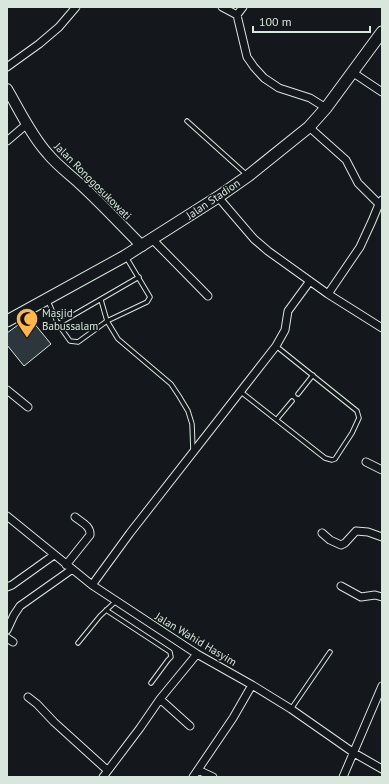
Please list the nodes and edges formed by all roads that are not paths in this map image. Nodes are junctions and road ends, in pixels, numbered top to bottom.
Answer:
1 (76, 7) edge
2 (222, 7) edge
3 (243, 7) edge
4 (238, 15) junction
5 (382, 32) edge
6 (7, 66) edge
7 (352, 72) junction
8 (7, 89) edge
9 (382, 92) edge
10 (326, 108) junction
11 (186, 121) dead end
12 (27, 124) junction
13 (309, 127) junction
14 (7, 141) edge
15 (248, 176) junction
16 (218, 197) junction
17 (380, 202) edge
18 (152, 239) junction
19 (142, 246) junction
20 (126, 256) junction
21 (139, 277) junction
22 (310, 282) junction
23 (328, 294) junction
24 (208, 296) dead end
25 (47, 300) junction
26 (101, 300) junction
27 (107, 321) junction
28 (7, 322) edge
29 (58, 324) junction
30 (382, 328) edge
31 (276, 346) junction
32 (313, 375) junction
33 (7, 390) edge
34 (240, 391) junction
35 (298, 394) dead end
36 (292, 401) dead end
37 (28, 407) dead end
38 (277, 419) junction
39 (193, 452) junction
40 (366, 462) dead end
41 (382, 470) edge
42 (7, 516) edge
43 (75, 517) dead end
44 (322, 533) dead end
45 (382, 537) edge
46 (54, 555) junction
47 (69, 567) junction
48 (92, 585) junction
49 (341, 586) dead end
50 (7, 587) edge
51 (382, 597) edge
52 (116, 601) junction
53 (106, 610) junction
54 (7, 630) edge
55 (78, 643) dead end
56 (330, 652) dead end
57 (197, 654) junction
58 (151, 683) dead end
59 (252, 685) junction
60 (382, 686) edge
61 (28, 697) dead end
62 (160, 699) junction
63 (292, 709) junction
64 (190, 726) dead end
65 (354, 753) junction
66 (382, 769) edge
67 (107, 770) junction
68 (198, 770) junction
69 (103, 777) edge
70 (193, 777) edge
71 (213, 777) edge
72 (344, 777) edge

1 - 6 street
2 - 4 street
3 - 4 street
4 - 10 street
5 - 7 main road, Jalan Stadion
7 - 9 street
7 - 10 main road, Jalan Stadion
8 - 12 main road, Jalan Ronggosukowati
10 - 13 main road, Jalan Stadion
11 - 15 lane
12 - 14 street
12 - 19 main road, Jalan Ronggosukowati
13 - 15 main road, Jalan Stadion
13 - 17 street
15 - 16 main road, Jalan Stadion
16 - 18 main road, Jalan Stadion
16 - 22 street
17 - 23 street
18 - 19 main road, Jalan Stadion
18 - 24 street
19 - 20 main road, Jalan Stadion
20 - 21 lane
20 - 25 main road, Jalan Stadion
21 - 26 lane
21 - 27 lane
22 - 23 street
22 - 31 street
23 - 30 street
25 - 28 main road, Jalan Stadion
25 - 29 lane
26 - 27 lane
26 - 29 lane
27 - 29 lane
27 - 39 lane
31 - 32 lane
31 - 34 street
32 - 35 lane
32 - 38 lane
33 - 37 street
34 - 38 lane
34 - 39 street
36 - 38 lane
39 - 48 street
40 - 41 street
42 - 46 street, Jalan Wahid Hasyim
43 - 47 street
44 - 45 street
46 - 47 street, Jalan Wahid Hasyim
46 - 50 street
47 - 48 street, Jalan Wahid Hasyim
47 - 54 street
48 - 52 street, Jalan Wahid Hasyim
49 - 51 street
52 - 53 lane
52 - 57 street, Jalan Wahid Hasyim
53 - 55 lane
53 - 58 lane
56 - 63 lane
57 - 59 street, Jalan Wahid Hasyim
57 - 62 street
59 - 63 street, Jalan Wahid Hasyim
59 - 68 street
60 - 65 street
61 - 67 street
62 - 64 street
62 - 67 street
63 - 65 street, Jalan Wahid Hasyim
65 - 66 street, Jalan Wahid Hasyim
65 - 72 street
67 - 69 street
68 - 70 street
68 - 71 street

